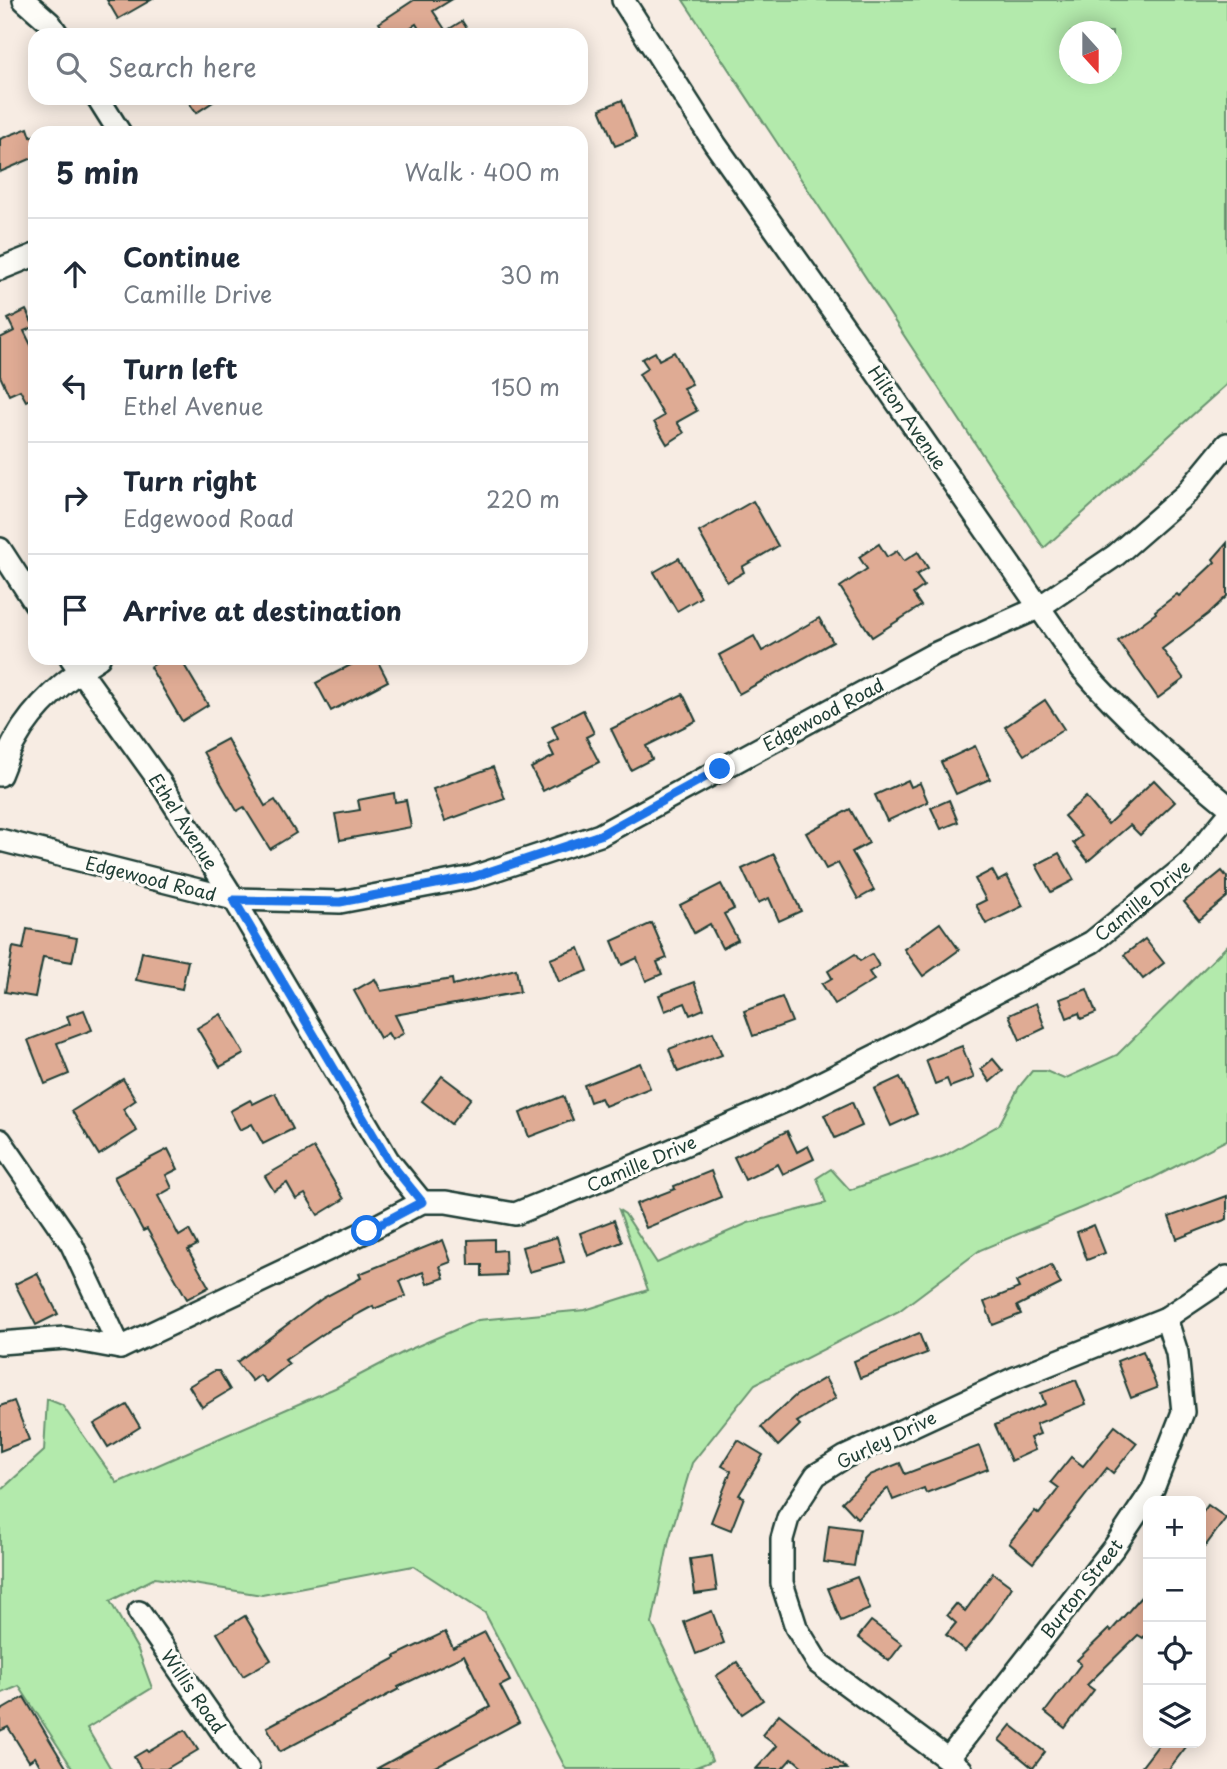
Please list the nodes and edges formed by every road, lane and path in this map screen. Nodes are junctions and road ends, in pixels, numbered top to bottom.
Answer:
1 (24, 0) edge
2 (623, 0) edge
3 (53, 28) edge
4 (102, 105) edge
5 (116, 126) edge
6 (28, 258) edge
7 (0, 269) edge
8 (1227, 444) edge
9 (0, 549) edge
10 (28, 592) edge
11 (1038, 608) junction
12 (74, 665) edge
13 (76, 665) edge
14 (0, 775) edge
15 (1227, 804) edge
16 (1227, 817) edge
17 (0, 840) edge
18 (234, 900) junction
19 (0, 1140) edge
20 (422, 1202) junction
21 (1227, 1276) edge
22 (1166, 1318) junction
23 (0, 1343) edge
24 (120, 1348) junction
25 (139, 1612) dead end
26 (955, 1764) edge
27 (248, 1769) edge

1 - 3 street
2 - 11 street, Hilton Avenue
4 - 5 street
6 - 7 street
8 - 11 street, Edgewood Road
9 - 10 street
11 - 15 street, Hilton Avenue
11 - 18 street, Edgewood Road
12 - 14 street
13 - 18 street, Ethel Avenue
16 - 20 street, Camille Drive
17 - 18 street, Edgewood Road
18 - 20 street, Ethel Avenue
19 - 24 street
20 - 24 street
21 - 22 street, Gurley Drive
22 - 26 street, Burton Street
22 - 26 street, Gurley Drive
23 - 24 street
25 - 27 street, Willis Road

